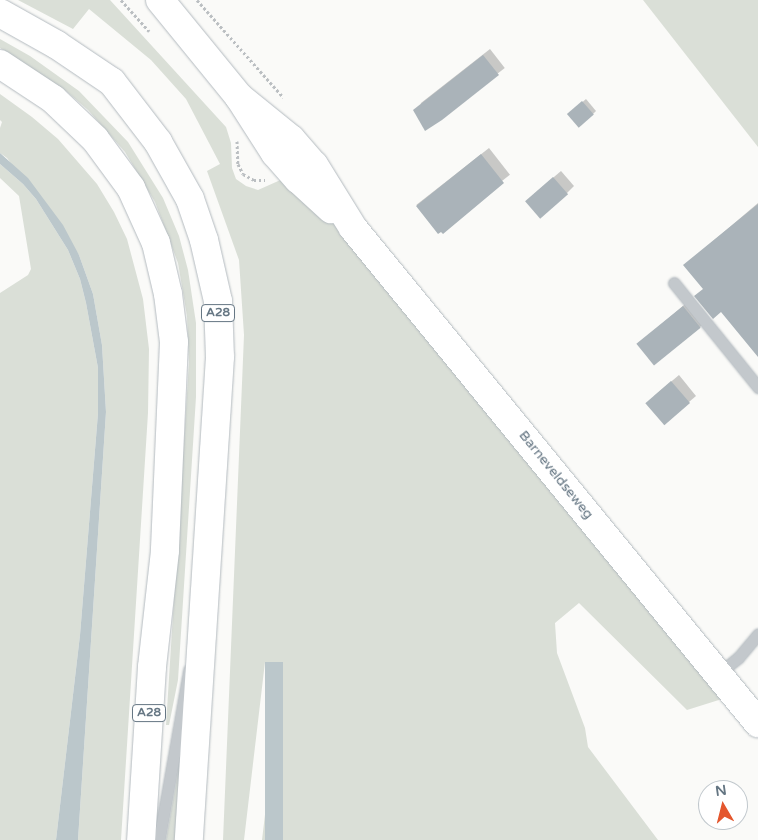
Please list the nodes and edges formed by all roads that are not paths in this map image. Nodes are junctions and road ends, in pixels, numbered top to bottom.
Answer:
1 (160, 0) edge
2 (0, 13) edge
3 (0, 64) edge
4 (674, 283) dead end
5 (758, 387) edge
6 (758, 634) edge
7 (201, 638) junction
8 (718, 674) junction
9 (758, 723) edge
10 (141, 840) edge
11 (159, 840) edge
12 (189, 840) edge

1 - 8 main road, Barneveldseweg
2 - 7 main road, A28
3 - 10 main road, A28
4 - 5 lane
6 - 8 lane
7 - 11 lane
7 - 12 main road, A28
8 - 9 main road, Barneveldseweg

